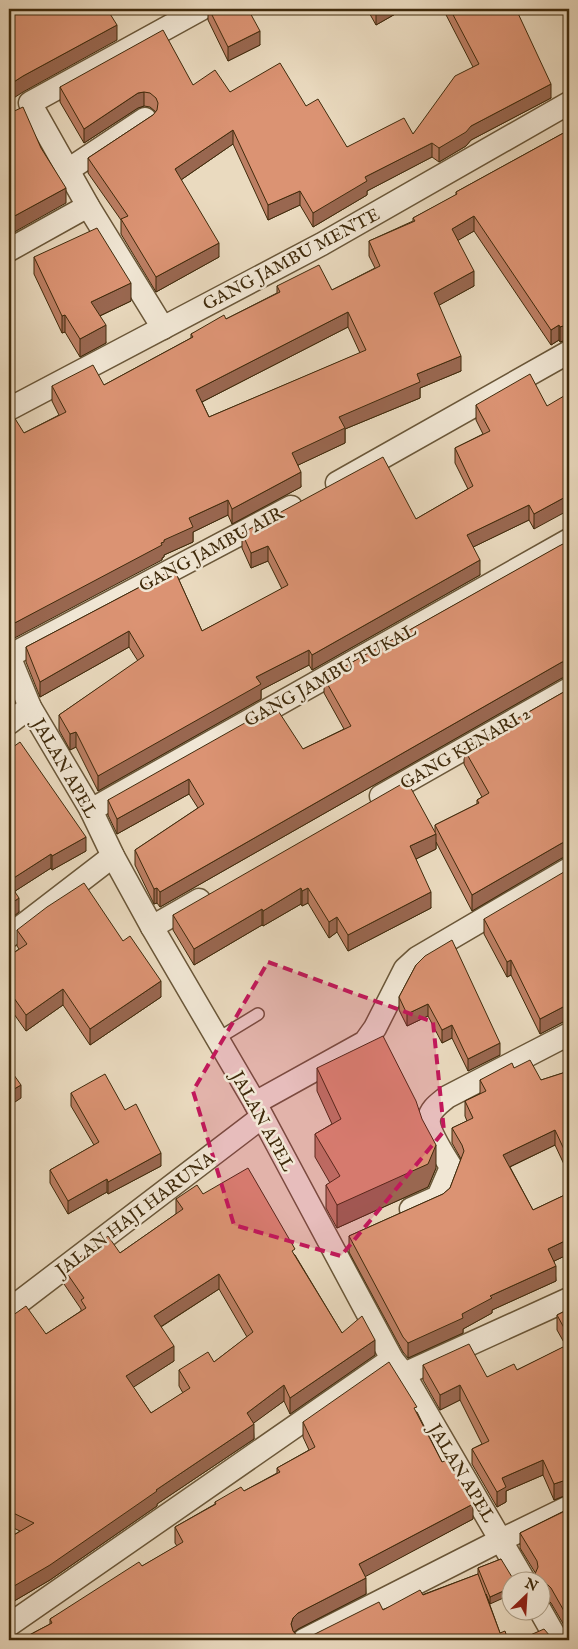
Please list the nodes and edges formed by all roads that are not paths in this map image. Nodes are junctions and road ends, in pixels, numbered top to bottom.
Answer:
1 (202, 9) edge
2 (569, 103) edge
3 (145, 120) edge
4 (68, 170) junction
5 (88, 206) junction
6 (9, 250) edge
7 (163, 328) junction
8 (569, 352) edge
9 (9, 409) edge
10 (569, 540) edge
11 (9, 656) edge
12 (569, 689) edge
13 (30, 707) junction
14 (9, 723) edge
15 (365, 806) edge
16 (91, 810) junction
17 (113, 856) junction
18 (569, 869) edge
19 (220, 888) edge
20 (152, 927) junction
21 (9, 936) edge
22 (258, 1014) dead end
23 (569, 1034) edge
24 (217, 1039) junction
25 (258, 1110) junction
26 (394, 1217) edge
27 (569, 1299) edge
28 (9, 1310) edge
29 (398, 1367) junction
30 (569, 1507) edge
31 (502, 1540) junction
32 (520, 1572) edge
33 (547, 1622) edge
34 (9, 1625) edge
35 (304, 1640) edge
36 (557, 1640) edge

1 - 4 street
2 - 7 street, GANG JAMBU MENTE
3 - 4 street
4 - 5 street
5 - 6 street
5 - 7 street
7 - 9 street, GANG JAMBU MENTE
8 - 11 street, GANG JAMBU AIR
10 - 16 street, GANG JAMBU TUKAL
11 - 13 street, JALAN APEL
12 - 15 street, GANG KENARI 2
13 - 14 street
13 - 16 street, JALAN APEL
16 - 17 street, JALAN APEL
17 - 20 street, JALAN APEL
17 - 21 street
18 - 25 street, JALAN HAJI HARUNA
19 - 20 street
20 - 24 street, JALAN APEL
22 - 24 lane
23 - 26 street
24 - 25 street, JALAN APEL
25 - 28 street, JALAN HAJI HARUNA
25 - 29 street, JALAN APEL
27 - 29 street
29 - 31 street, JALAN APEL
29 - 34 street
30 - 31 street
31 - 32 street, JALAN APEL
31 - 35 street
33 - 36 street

